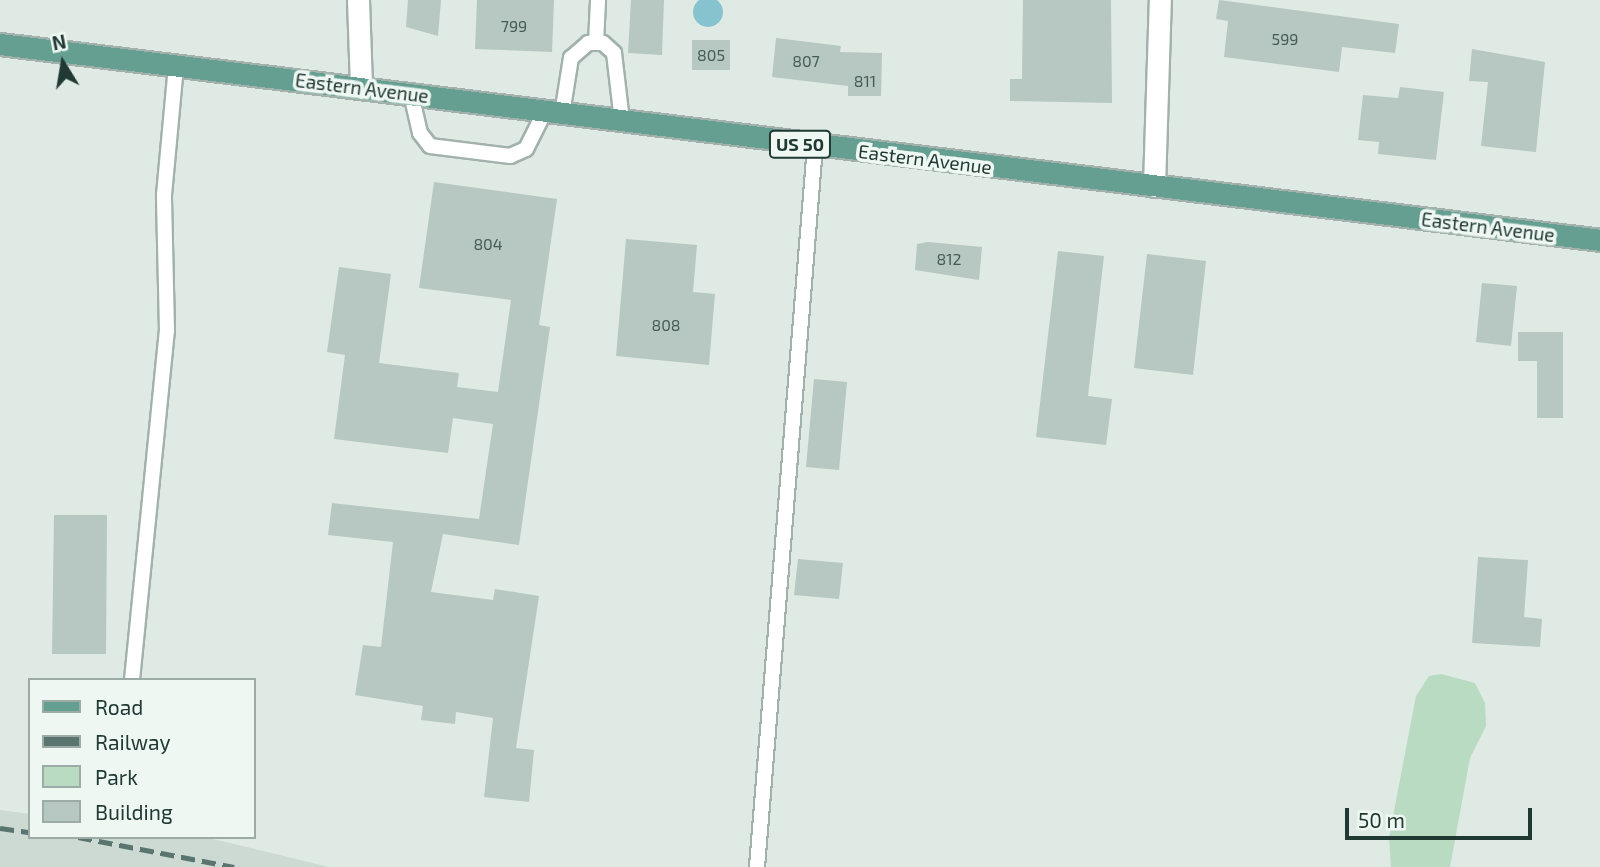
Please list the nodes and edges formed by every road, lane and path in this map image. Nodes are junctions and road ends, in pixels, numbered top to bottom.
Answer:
1 (358, 0) edge
2 (598, 0) edge
3 (1160, 0) edge
4 (596, 43) junction
5 (0, 44) edge
6 (176, 66) junction
7 (361, 88) junction
8 (411, 94) junction
9 (553, 113) junction
10 (622, 121) junction
11 (815, 146) junction
12 (1154, 186) junction
13 (1600, 240) edge
14 (132, 678) edge
15 (757, 867) edge

1 - 7 street
2 - 4 lane
3 - 12 street
4 - 9 lane
4 - 10 lane
5 - 6 main road, Eastern Avenue / US 50
6 - 7 main road, Eastern Avenue / US 50
6 - 14 lane
7 - 8 main road, Eastern Avenue / US 50
8 - 9 main road, Eastern Avenue / US 50
8 - 9 lane
9 - 10 main road, Eastern Avenue / US 50
10 - 11 main road, Eastern Avenue / US 50
11 - 12 main road, Eastern Avenue / US 50
11 - 15 lane
12 - 13 main road, Eastern Avenue / US 50

